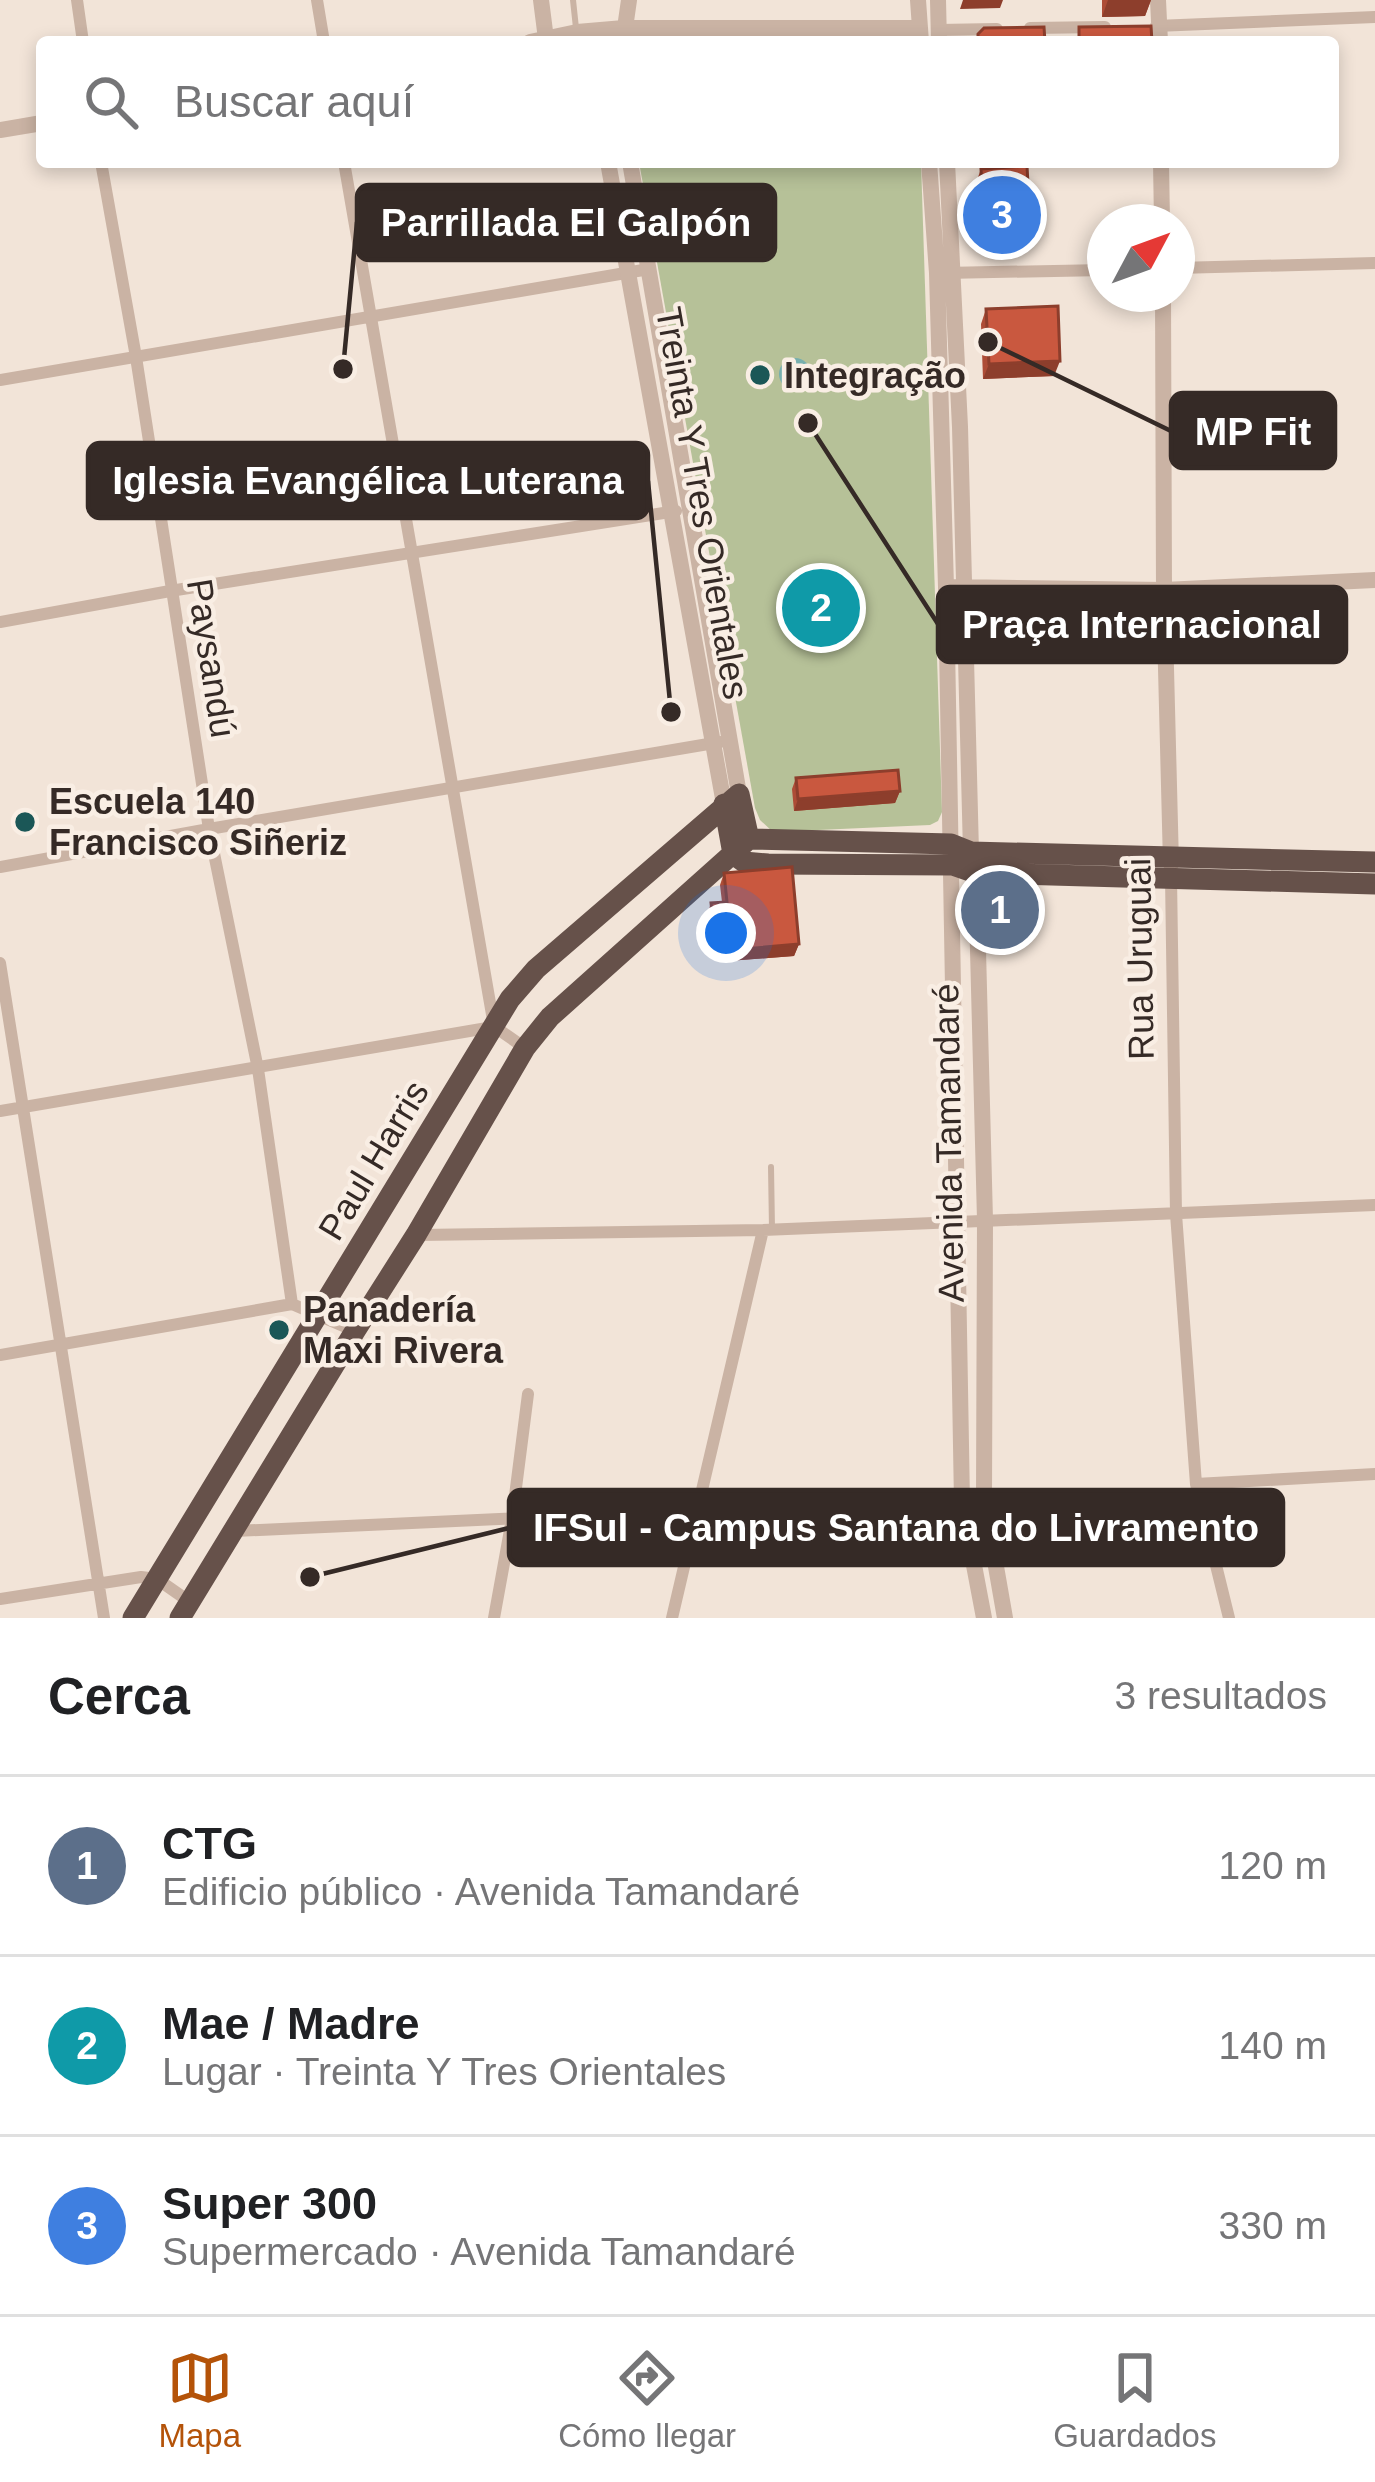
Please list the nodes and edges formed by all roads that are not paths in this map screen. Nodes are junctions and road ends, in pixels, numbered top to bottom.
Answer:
1 (77, 0) edge
2 (317, 0) edge
3 (541, 0) edge
4 (573, 0) edge
5 (629, 0) edge
6 (918, 0) edge
7 (938, 0) edge
8 (1158, 0) edge
9 (1375, 17) edge
10 (1138, 26) edge
11 (1115, 27) edge
12 (1160, 34) edge
13 (584, 35) edge
14 (82, 36) edge
15 (323, 36) edge
16 (538, 36) edge
17 (623, 36) edge
18 (928, 36) edge
19 (928, 36) edge
20 (947, 36) edge
21 (36, 124) edge
22 (0, 130) edge
23 (101, 168) edge
24 (345, 168) edge
25 (609, 168) edge
26 (631, 168) edge
27 (930, 168) edge
28 (947, 168) edge
29 (1162, 168) edge
30 (1162, 204) edge
31 (1375, 263) edge
32 (1195, 268) edge
33 (649, 269) junction
34 (1087, 269) edge
35 (628, 273) junction
36 (945, 273) junction
37 (1163, 312) edge
38 (370, 318) junction
39 (136, 357) junction
40 (0, 380) edge
41 (681, 511) junction
42 (412, 553) junction
43 (1375, 580) edge
44 (955, 587) junction
45 (1164, 590) junction
46 (170, 591) junction
47 (0, 622) edge
48 (721, 742) junction
49 (453, 789) junction
50 (732, 799) junction
51 (209, 829) junction
52 (741, 847) junction
53 (963, 859) junction
54 (1375, 862) edge
55 (1171, 867) junction
56 (0, 868) edge
57 (1375, 884) edge
58 (0, 963) edge
59 (494, 1027) junction
60 (525, 1048) junction
61 (258, 1069) junction
62 (25, 1107) junction
63 (0, 1111) edge
64 (771, 1167) dead end
65 (1375, 1205) edge
66 (1177, 1214) junction
67 (958, 1220) junction
68 (985, 1220) junction
69 (768, 1229) junction
70 (416, 1235) junction
71 (292, 1304) junction
72 (319, 1315) junction
73 (355, 1331) junction
74 (62, 1345) junction
75 (0, 1355) edge
76 (527, 1394) dead end
77 (1375, 1474) edge
78 (1196, 1484) junction
79 (984, 1498) junction
80 (962, 1502) junction
81 (697, 1510) junction
82 (512, 1519) junction
83 (235, 1531) junction
84 (157, 1579) junction
85 (100, 1582) junction
86 (0, 1599) edge
87 (185, 1610) edge
88 (104, 1618) edge
89 (133, 1618) edge
90 (494, 1618) edge
91 (672, 1618) edge
92 (984, 1618) edge
93 (1006, 1618) edge
94 (1229, 1618) edge

1 - 14 street
2 - 15 street
3 - 16 street
4 - 13 lane
5 - 17 street
6 - 18 street
7 - 19 street
8 - 12 street
9 - 12 street
10 - 12 street
11 - 20 street
21 - 22 street
23 - 39 street, Paysandú
24 - 38 street
25 - 35 street, Treinta Y Tres Orientales
26 - 33 street, Treinta Y Tres Orientales
27 - 36 street, Avenida Tamandaré
28 - 36 street, Avenida Tamandaré
29 - 30 street
31 - 32 street
33 - 35 street
33 - 41 street, Treinta Y Tres Orientales
34 - 36 street
35 - 38 street
35 - 41 street, Treinta Y Tres Orientales
36 - 44 street, Avenida Tamandaré
37 - 45 street, Rua Uruguai
38 - 39 street
38 - 42 street
39 - 40 street
39 - 46 street, Paysandú
41 - 42 street
41 - 48 street, Treinta Y Tres Orientales
42 - 46 street
42 - 49 street
43 - 45 street
44 - 45 street
44 - 53 street, Avenida Tamandaré
45 - 55 street, Rua Uruguai
46 - 47 street
46 - 51 street, Paysandú
48 - 49 street
48 - 50 street, Treinta Y Tres Orientales
49 - 51 street
49 - 59 street
50 - 52 highway, Treinta Y Tres Orientales
50 - 59 highway, Paul Harris
51 - 56 street
51 - 61 street, Paysandú
52 - 53 highway
52 - 60 highway
53 - 55 highway
53 - 67 street, Avenida Tamandaré
53 - 68 street, Avenida Tamandaré
54 - 55 highway
55 - 57 highway
55 - 66 street, Rua Uruguai
58 - 62 street
59 - 60 street
59 - 61 street
59 - 72 highway, Paul Harris
60 - 70 highway
61 - 62 street
61 - 71 street, Paysandú
62 - 63 street
62 - 74 street
64 - 69 lane
65 - 66 street
66 - 68 street
66 - 78 street, Rua Uruguai
67 - 68 street
67 - 69 street
67 - 80 street, Avenida Tamandaré
68 - 79 street, Avenida Tamandaré
69 - 70 street
69 - 81 street
70 - 73 highway
71 - 72 street
71 - 74 street
72 - 73 street
72 - 84 highway, Paul Harris
73 - 83 highway
74 - 75 street
74 - 85 street
76 - 82 street
77 - 78 street
78 - 94 street, Rua Uruguai
79 - 80 street
79 - 93 street, Avenida Tamandaré
80 - 81 street
80 - 92 street, Avenida Tamandaré
81 - 82 street
81 - 91 street
82 - 83 street
82 - 90 street
83 - 87 highway
84 - 85 street
84 - 87 street
84 - 89 highway, Paul Harris
85 - 86 street
85 - 88 street

